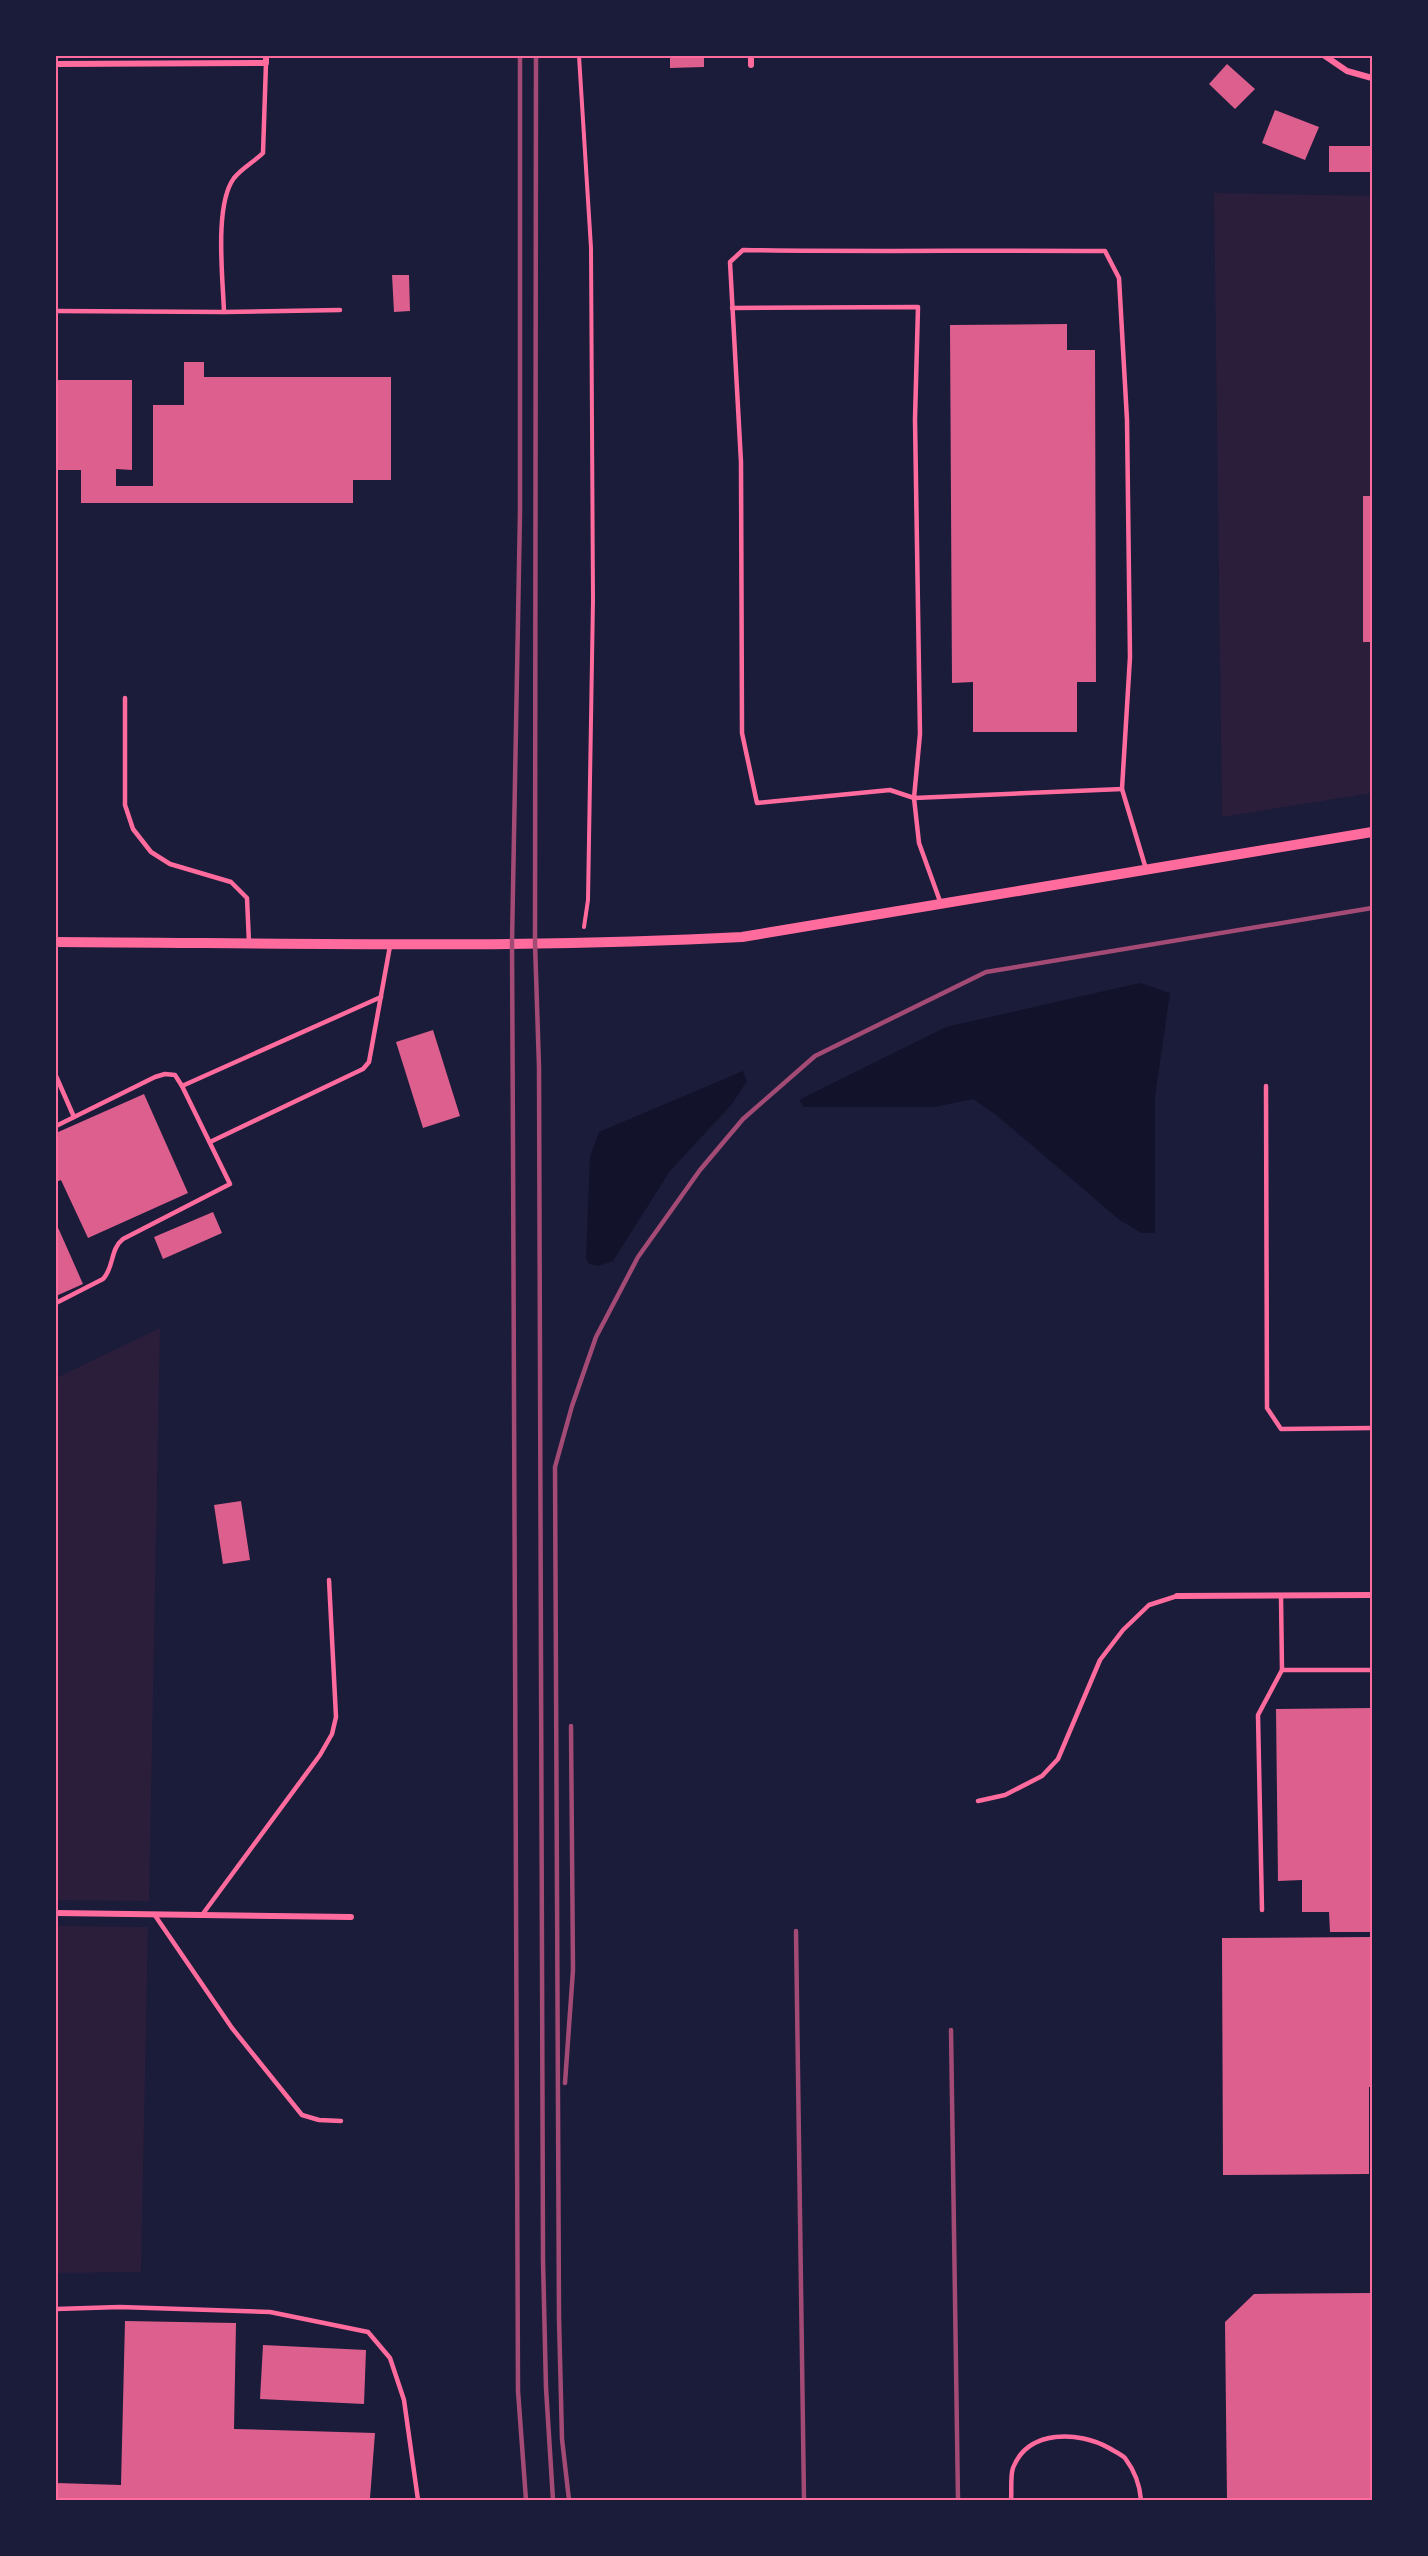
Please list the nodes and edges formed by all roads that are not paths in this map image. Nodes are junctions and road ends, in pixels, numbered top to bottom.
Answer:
1 (266, 56) edge
2 (751, 56) edge
3 (1324, 56) edge
4 (266, 63) junction
5 (56, 64) edge
6 (751, 65) dead end
7 (1372, 78) edge
8 (732, 308) junction
9 (340, 310) dead end
10 (56, 311) edge
11 (224, 312) junction
12 (125, 698) dead end
13 (1122, 789) junction
14 (914, 798) junction
15 (1372, 832) edge
16 (1146, 869) junction
17 (941, 904) junction
18 (56, 942) edge
19 (249, 943) junction
20 (390, 943) junction
21 (381, 997) junction
22 (56, 1076) edge
23 (182, 1086) junction
24 (1266, 1086) dead end
25 (74, 1117) junction
26 (56, 1126) edge
27 (210, 1142) junction
28 (56, 1304) edge
29 (1372, 1428) edge
30 (329, 1580) dead end
31 (1372, 1595) edge
32 (1177, 1596) joint
33 (1281, 1597) junction
34 (1282, 1670) junction
35 (1372, 1670) edge
36 (978, 1801) dead end
37 (1262, 1910) dead end
38 (56, 1913) edge
39 (154, 1914) junction
40 (202, 1915) junction
41 (351, 1917) dead end
42 (341, 2121) dead end
43 (56, 2309) edge
44 (418, 2500) edge
45 (1011, 2500) edge
46 (1141, 2500) edge

1 - 4 street
2 - 6 street
3 - 7 street
4 - 5 street
4 - 11 lane
8 - 13 lane
8 - 14 lane
8 - 14 lane
9 - 11 lane
10 - 11 lane
12 - 19 lane
13 - 14 lane
13 - 16 lane
14 - 17 lane
15 - 16 street
16 - 17 street
17 - 20 street
18 - 19 street
19 - 20 street
20 - 21 lane
21 - 23 lane
21 - 27 lane
22 - 25 lane
23 - 25 lane
23 - 27 lane
24 - 29 lane
25 - 26 lane
27 - 28 lane
30 - 40 lane
31 - 33 street
32 - 33 street
32 - 36 lane
33 - 34 lane
34 - 35 lane
34 - 37 lane
38 - 39 street
39 - 40 street
39 - 42 lane
40 - 41 street
43 - 44 lane
45 - 46 lane

